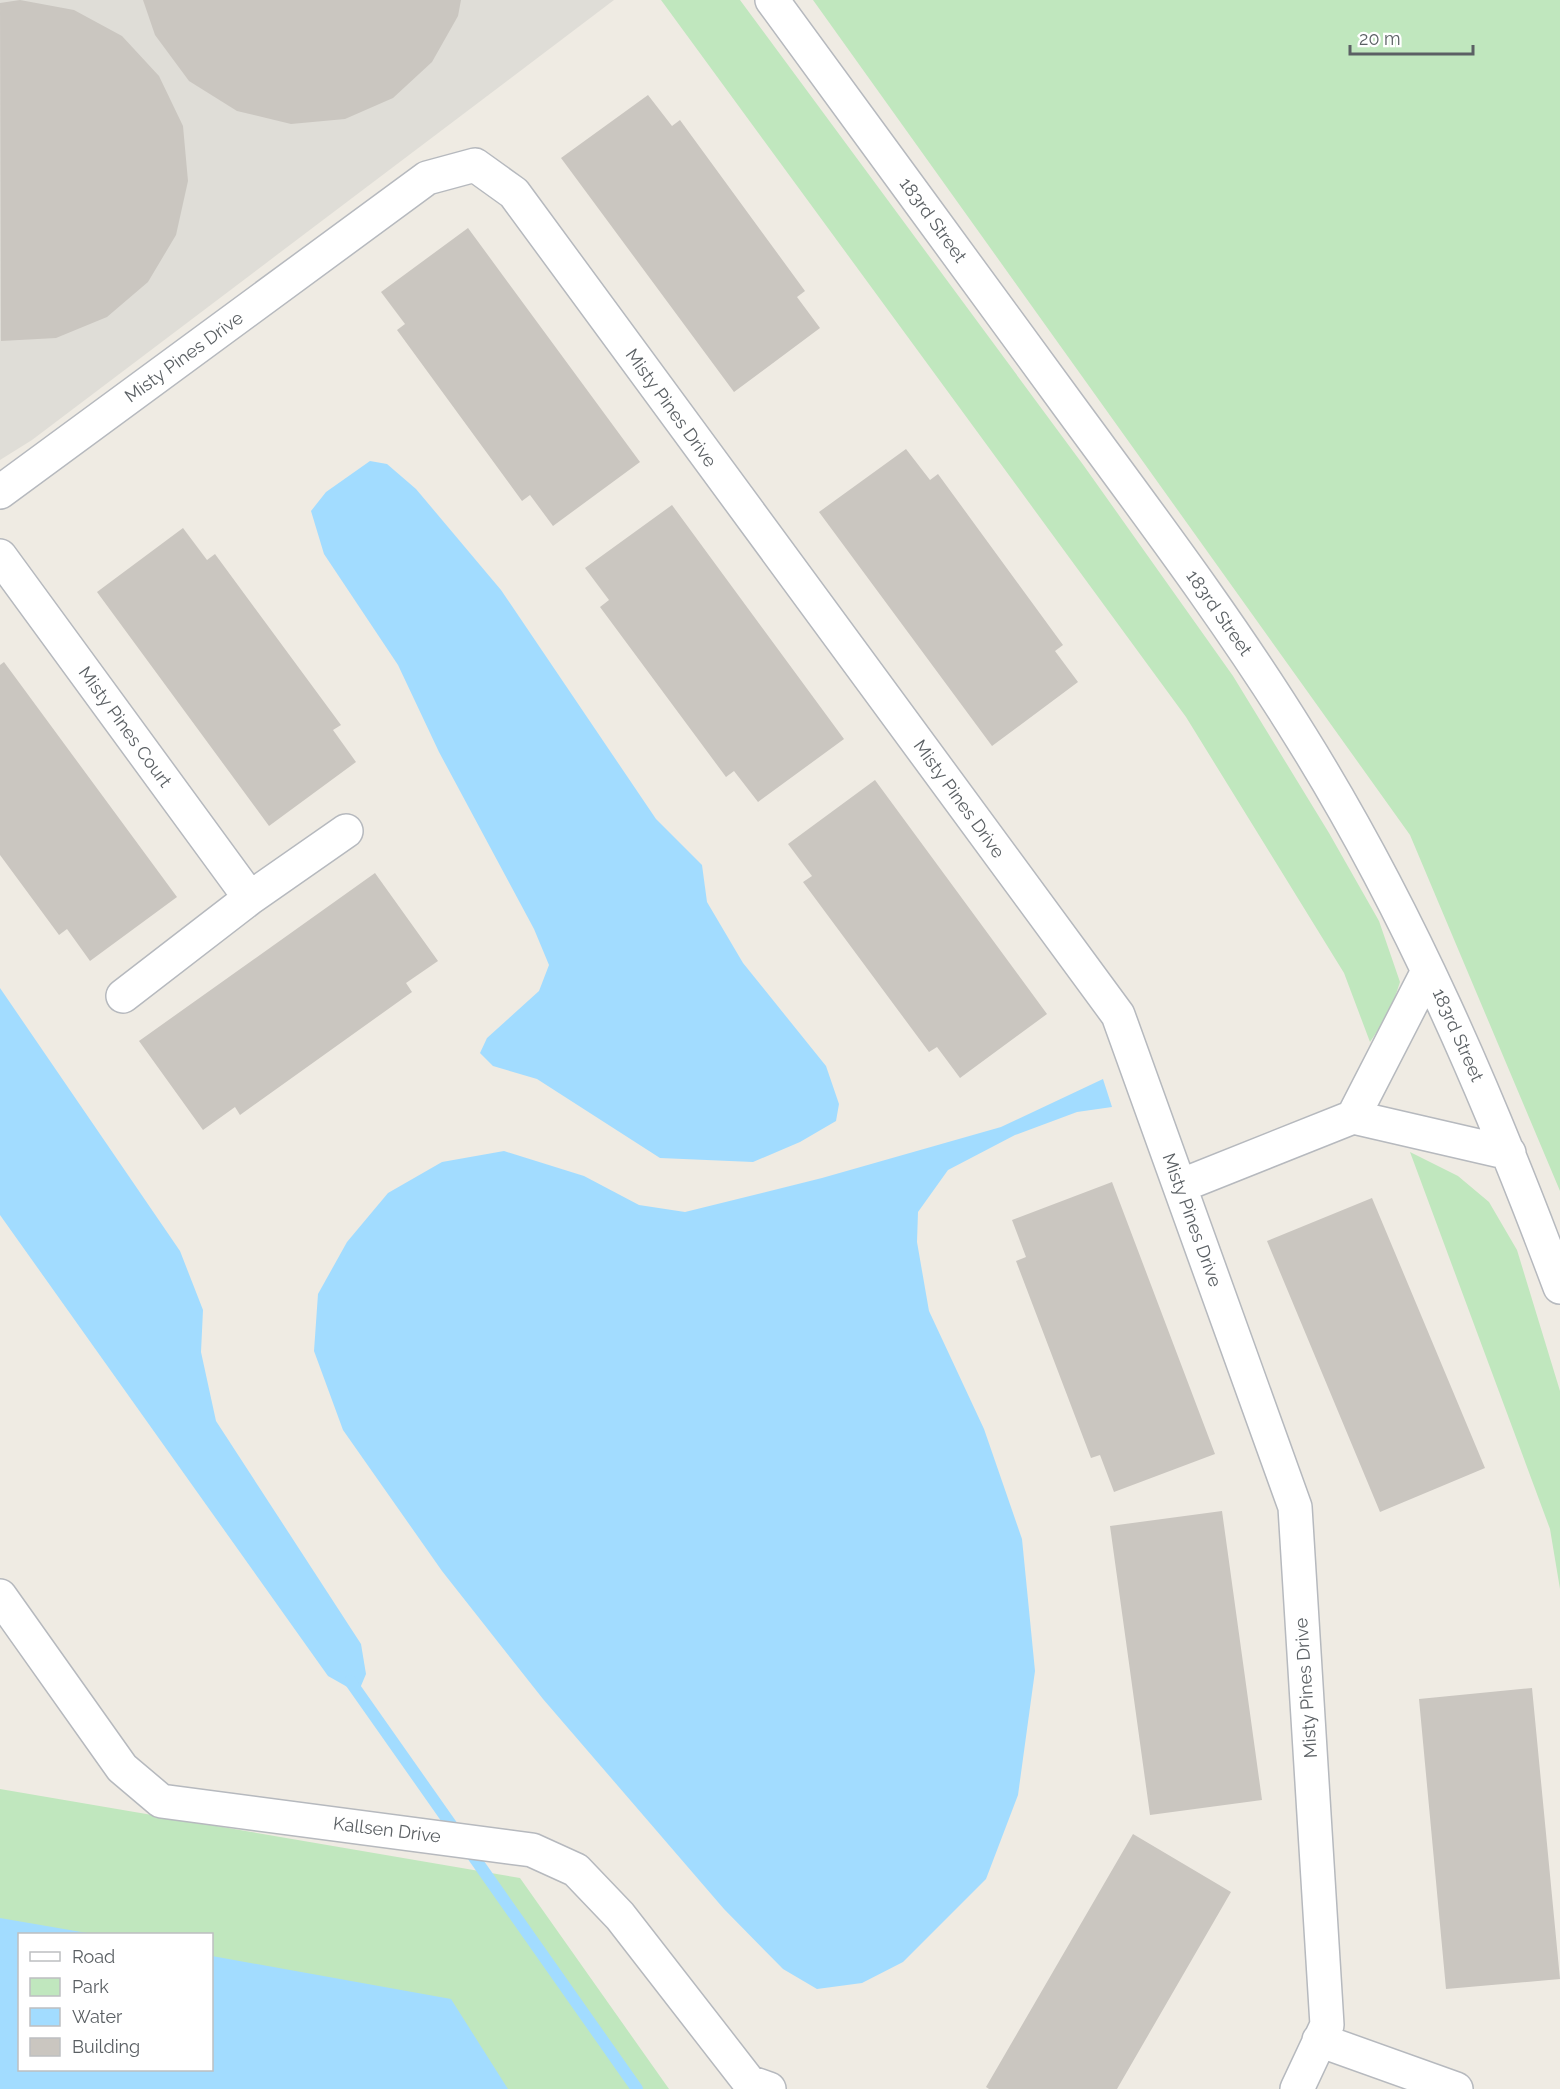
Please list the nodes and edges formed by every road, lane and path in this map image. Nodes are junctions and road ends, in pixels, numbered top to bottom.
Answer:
1 (772, 0) edge
2 (0, 492) edge
3 (0, 556) edge
4 (346, 831) dead end
5 (250, 898) junction
6 (1428, 971) junction
7 (123, 996) dead end
8 (1353, 1117) junction
9 (1509, 1153) junction
10 (1180, 1186) junction
11 (1560, 1287) edge
12 (0, 1596) edge
13 (1319, 2040) junction
14 (769, 2089) edge
15 (1297, 2089) edge
16 (1456, 2089) edge

1 - 6 street, 183rd Street
2 - 10 street, Misty Pines Drive
3 - 5 street, Misty Pines Court
4 - 5 street
5 - 7 street
6 - 8 street
6 - 9 street, 183rd Street
8 - 9 street
8 - 10 street
9 - 11 street, 183rd Street
10 - 13 street, Misty Pines Drive
12 - 14 street, Kallsen Drive
13 - 15 street, Misty Pines Drive
13 - 16 street

